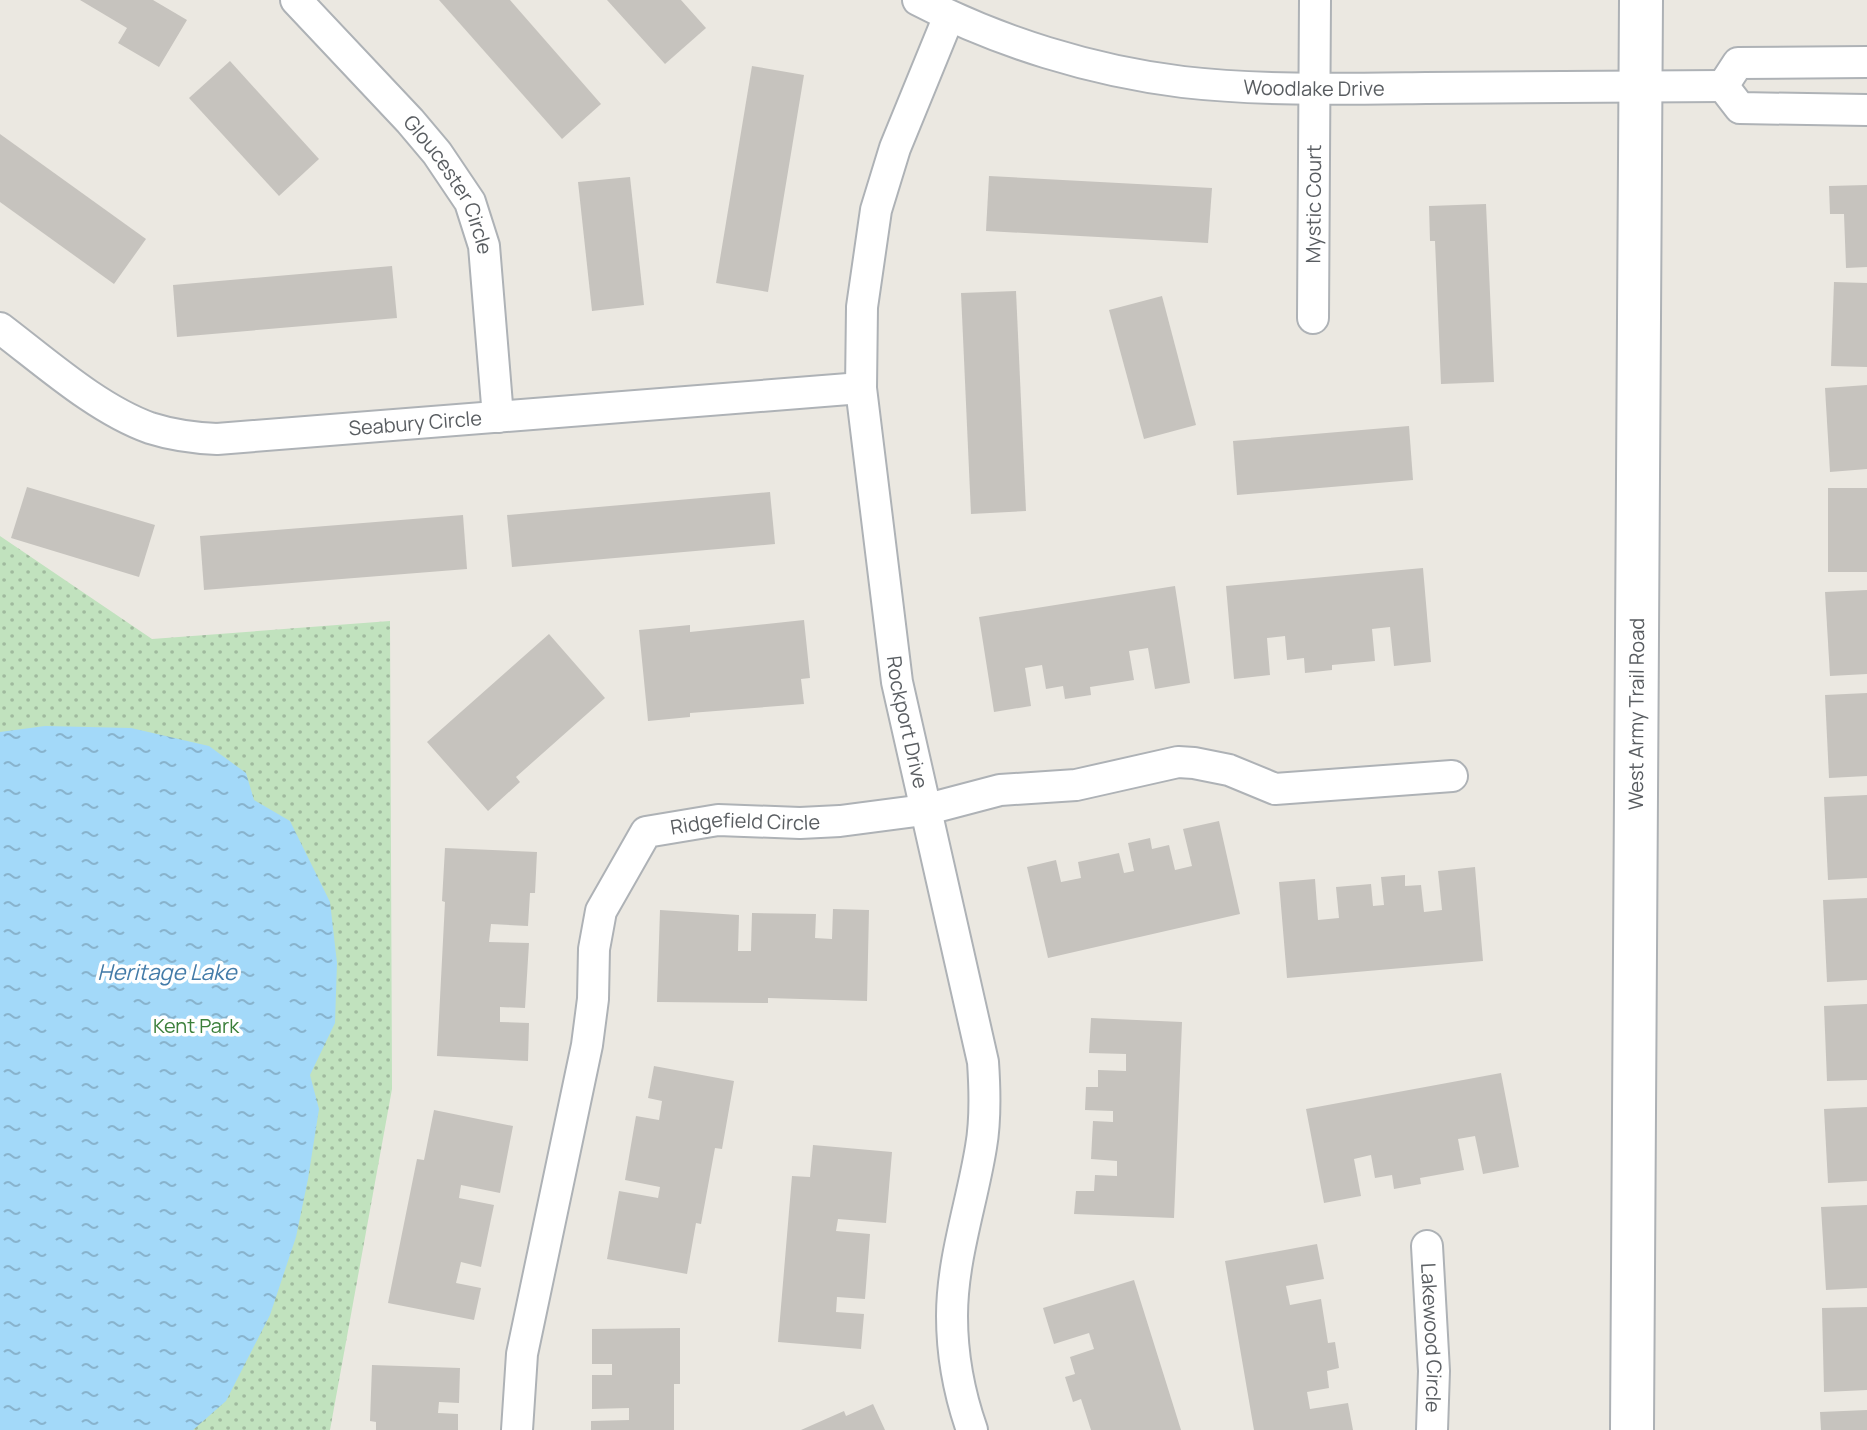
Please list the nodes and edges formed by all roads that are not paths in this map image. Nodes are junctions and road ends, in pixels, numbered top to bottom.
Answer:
1 (296, 0) edge
2 (918, 0) edge
3 (1315, 0) edge
4 (1641, 0) edge
5 (949, 16) junction
6 (1867, 62) edge
7 (1723, 86) junction
8 (1641, 87) junction
9 (1314, 89) junction
10 (1867, 110) edge
11 (1313, 318) dead end
12 (0, 328) edge
13 (861, 388) junction
14 (498, 417) junction
15 (1452, 776) dead end
16 (924, 810) junction
17 (1427, 1246) dead end
18 (517, 1430) edge
19 (972, 1430) edge
20 (1432, 1430) edge
21 (1632, 1430) edge

1 - 14 street, Gloucester Circle
2 - 5 street, Woodlake Drive
3 - 9 street, Mystic Court
4 - 8 main road, West Army Trail Road
5 - 9 street, Woodlake Drive
5 - 13 street, Rockport Drive
6 - 7 street
7 - 8 street, Woodlake Drive
7 - 10 street
8 - 9 street, Woodlake Drive
8 - 21 main road, West Army Trail Road
9 - 11 street, Mystic Court
12 - 14 street, Seabury Circle
13 - 14 street, Seabury Circle
13 - 16 street, Rockport Drive
15 - 16 street, Ridgefield Circle
16 - 18 street, Ridgefield Circle
16 - 19 street, Rockport Drive
17 - 20 street, Lakewood Circle

